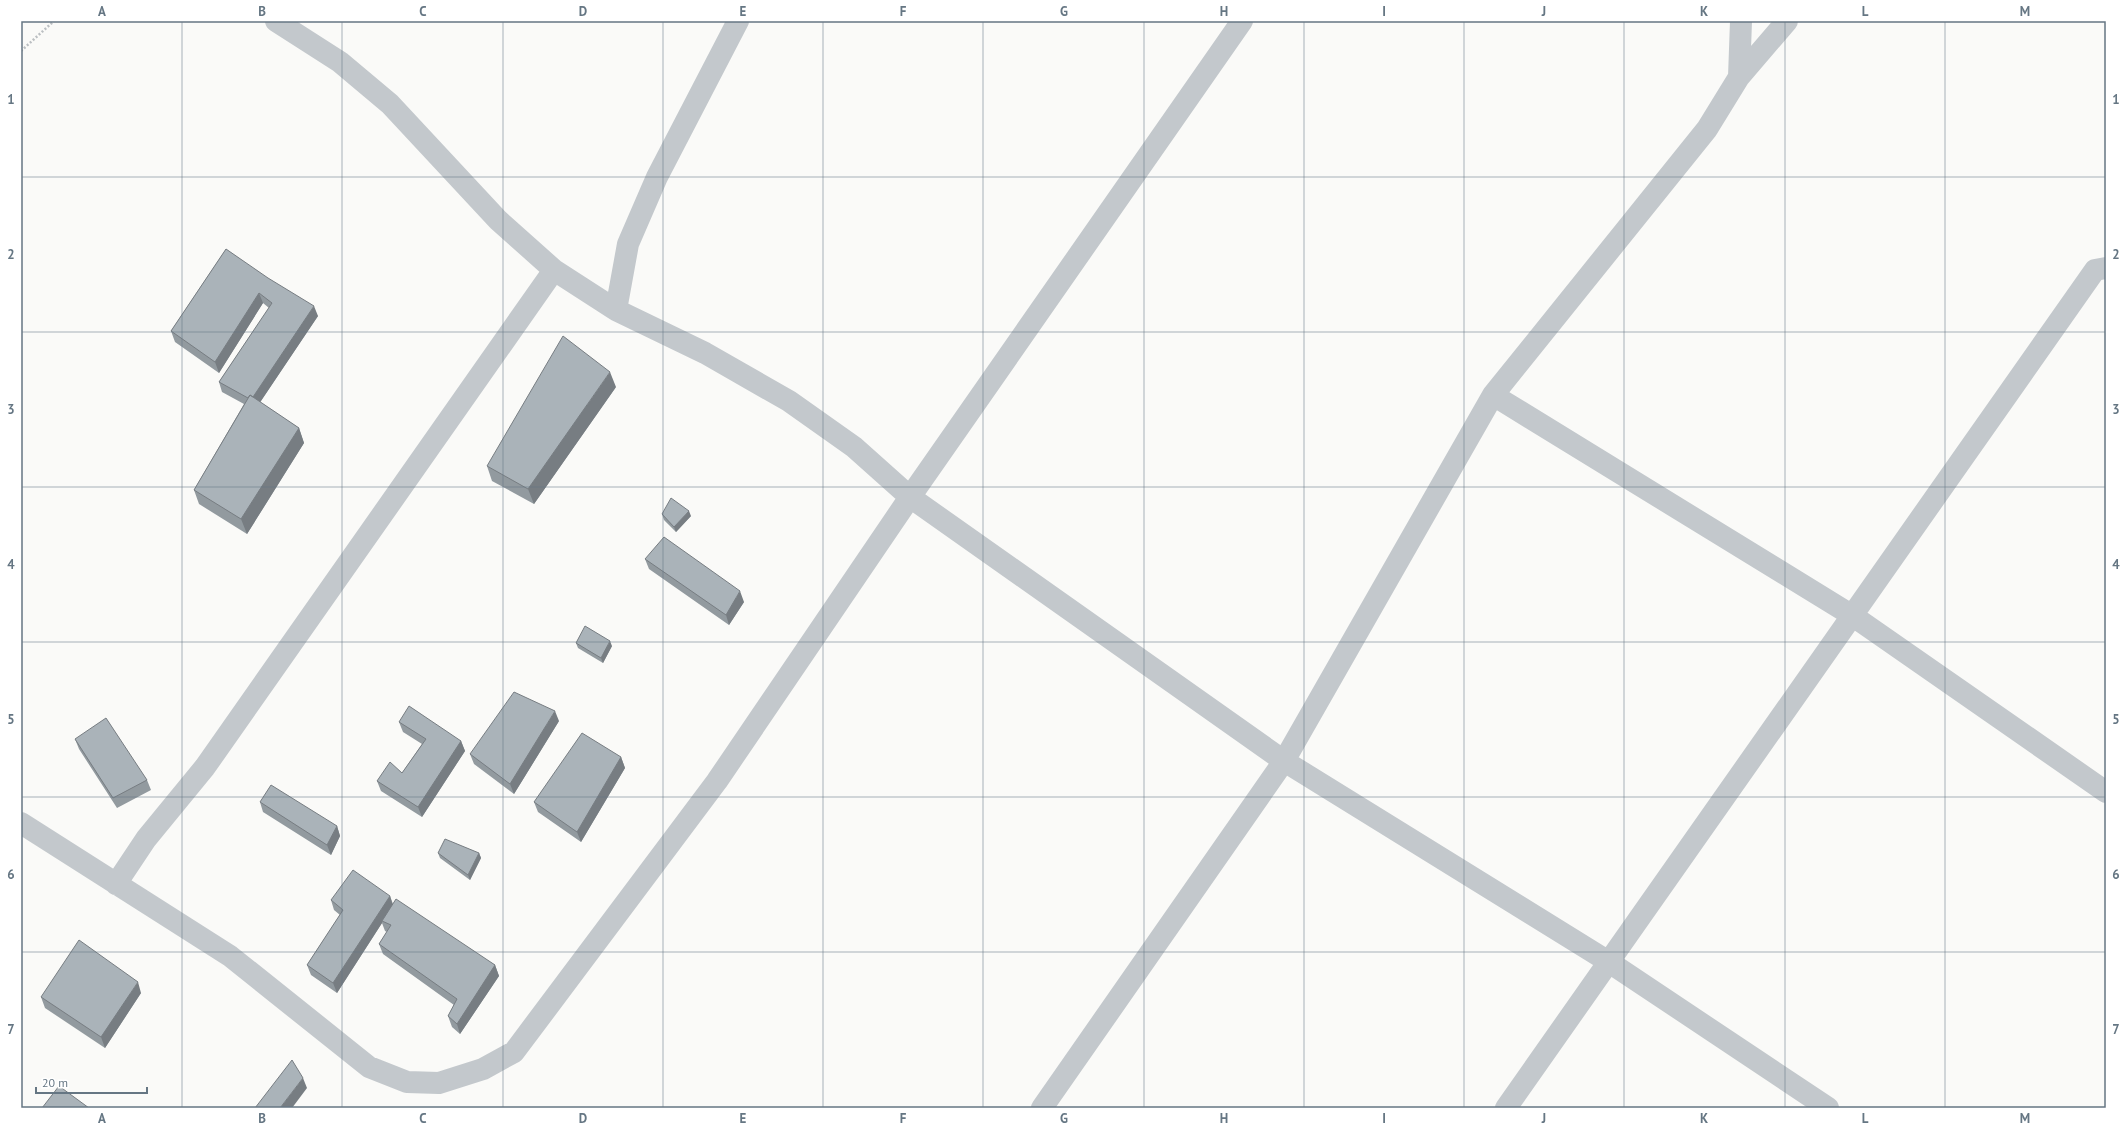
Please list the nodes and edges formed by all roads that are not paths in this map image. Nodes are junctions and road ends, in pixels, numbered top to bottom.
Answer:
1 (276, 21) edge
2 (738, 21) edge
3 (1242, 21) edge
4 (1741, 21) edge
5 (1787, 21) edge
6 (1739, 77) junction
7 (554, 270) junction
8 (2102, 272) edge
9 (616, 310) junction
10 (1493, 395) junction
11 (910, 497) junction
12 (1852, 616) junction
13 (1284, 761) junction
14 (2106, 792) edge
15 (21, 823) edge
16 (116, 884) junction
17 (1609, 962) junction
18 (1042, 1108) edge
19 (1506, 1108) edge
20 (1828, 1108) edge

1 - 7 street
2 - 9 street
3 - 11 street
4 - 6 street
5 - 6 street
6 - 10 street
7 - 9 street
7 - 16 street
8 - 12 street
9 - 11 street
10 - 12 street
10 - 13 street
11 - 13 street
11 - 16 street
12 - 14 street
12 - 17 street
13 - 17 street
13 - 18 street
15 - 16 street
17 - 19 street
17 - 20 street

